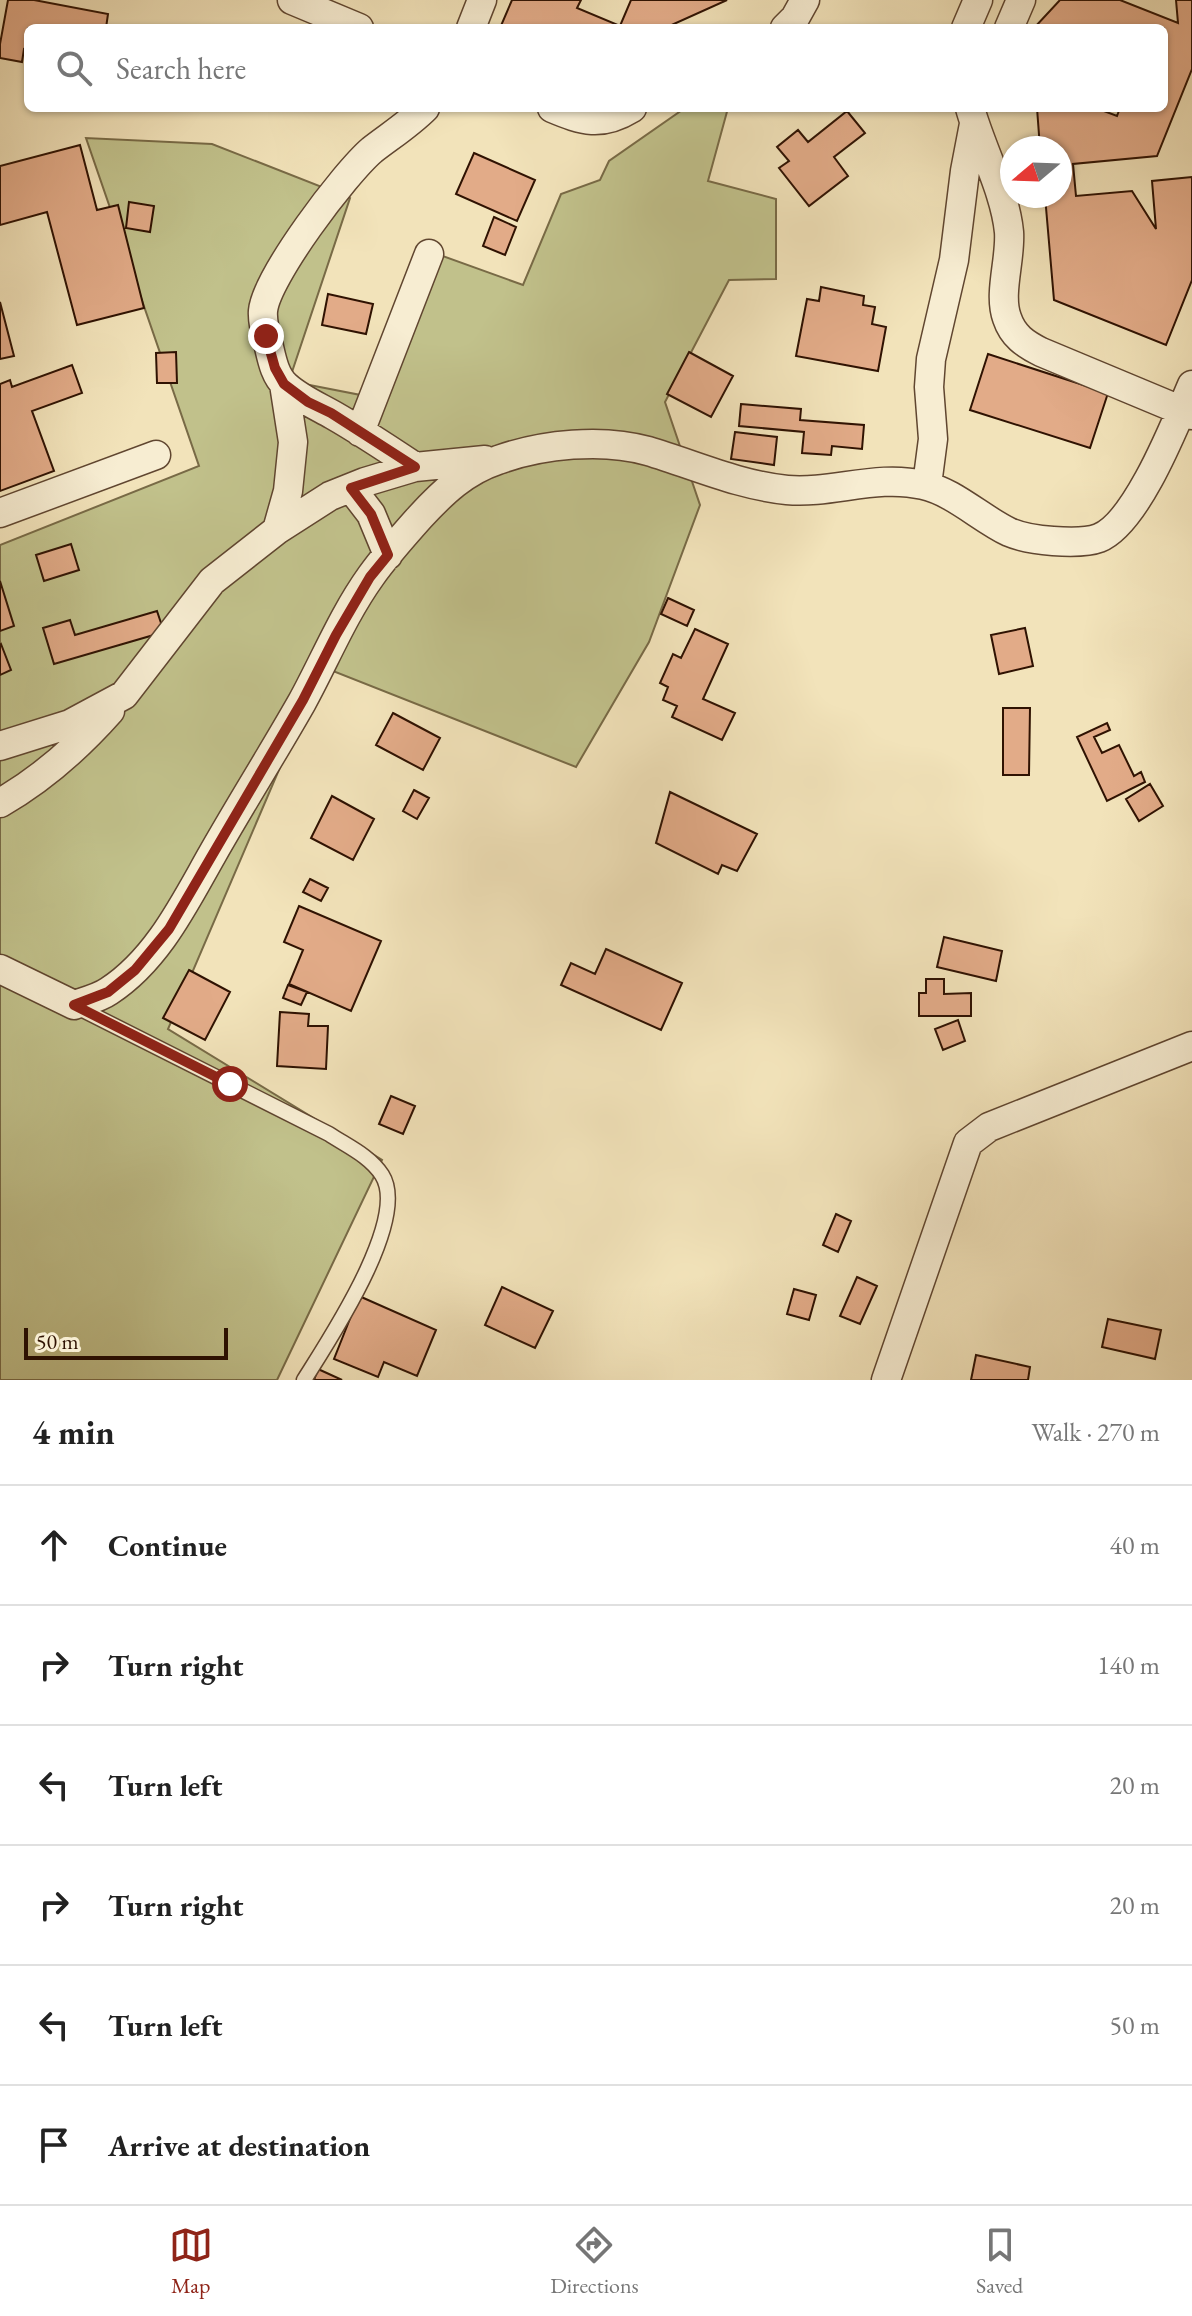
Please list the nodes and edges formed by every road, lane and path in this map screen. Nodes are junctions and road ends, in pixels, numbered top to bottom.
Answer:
1 (292, 0) edge
2 (482, 0) edge
3 (805, 0) edge
4 (978, 0) edge
5 (1021, 0) edge
6 (349, 24) edge
7 (473, 24) edge
8 (789, 24) edge
9 (968, 24) edge
10 (1011, 24) edge
11 (421, 112) edge
12 (562, 112) edge
13 (626, 112) edge
14 (974, 113) edge
15 (429, 254) dead end
16 (284, 384) junction
17 (1188, 403) edge
18 (360, 432) junction
19 (156, 455) dead end
20 (502, 458) junction
21 (415, 467) junction
22 (927, 485) junction
23 (351, 488) junction
24 (0, 513) edge
25 (277, 530) junction
26 (388, 555) junction
27 (124, 695) junction
28 (0, 746) edge
29 (0, 803) edge
30 (0, 969) edge
31 (74, 1005) junction
32 (1192, 1046) edge
33 (304, 1380) edge
34 (886, 1380) edge

1 - 6 street
2 - 7 street
3 - 8 street
4 - 9 street
5 - 10 street
11 - 16 street
12 - 13 street
14 - 17 street
14 - 22 street
15 - 18 street
16 - 18 street
16 - 25 street
17 - 22 street
18 - 21 street
19 - 24 street
20 - 21 street
20 - 22 street
20 - 26 street
21 - 23 street
23 - 25 street
23 - 26 street
25 - 27 street
26 - 31 street
27 - 28 street
27 - 29 street
30 - 31 street
31 - 33 lane
32 - 34 street

